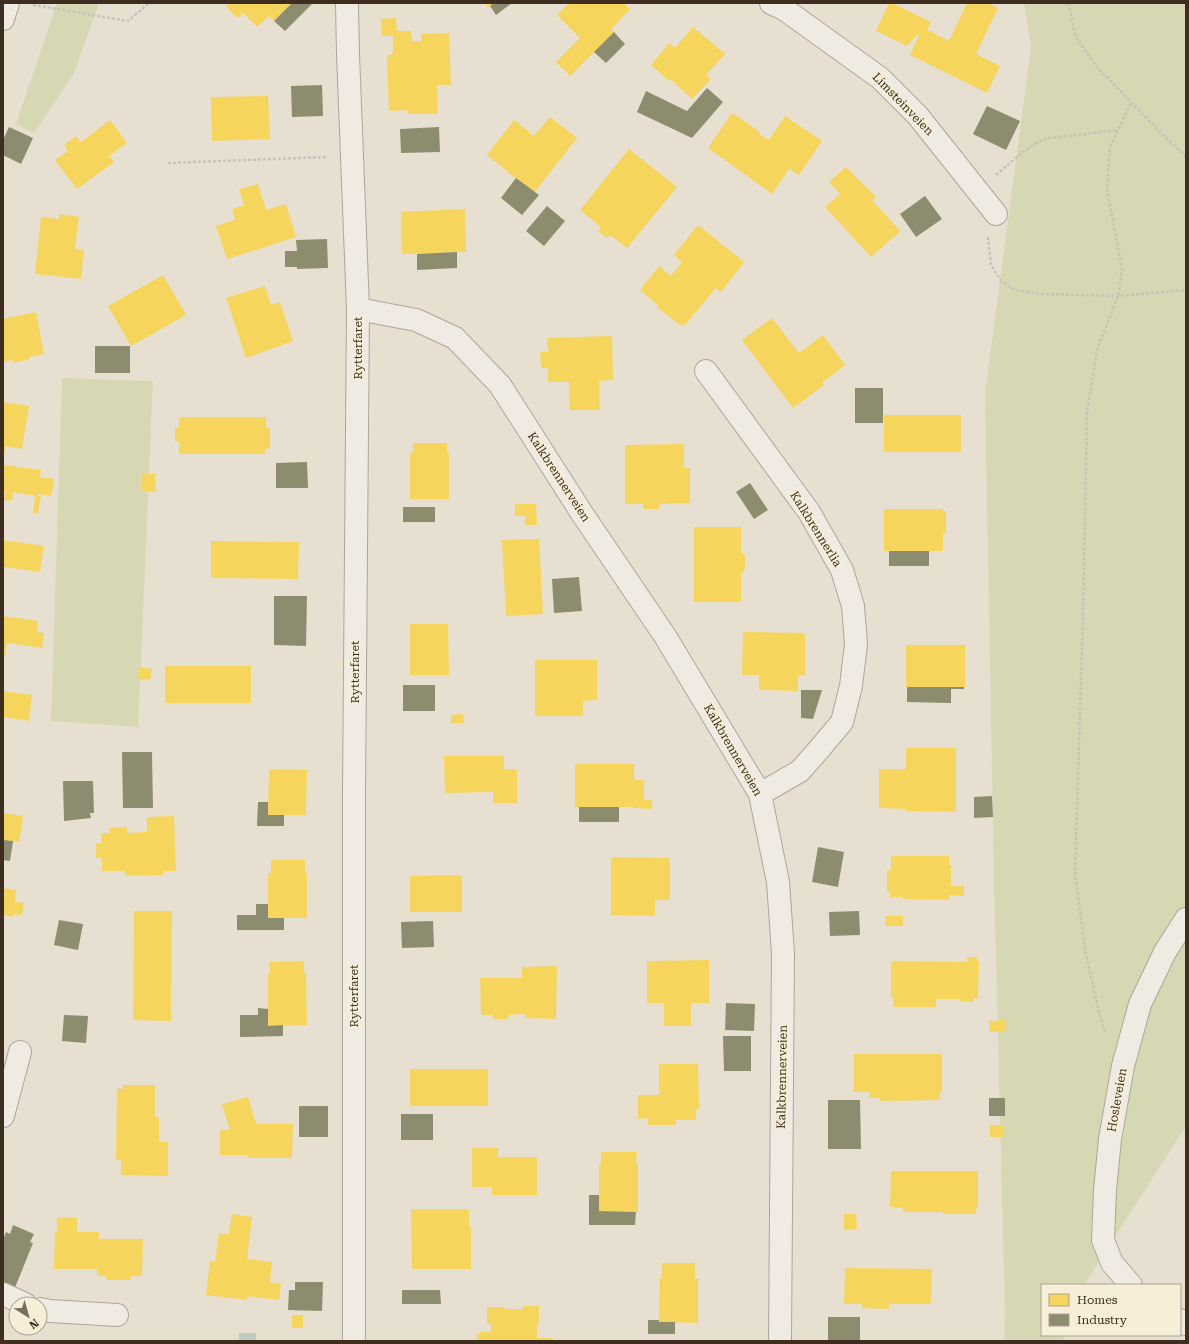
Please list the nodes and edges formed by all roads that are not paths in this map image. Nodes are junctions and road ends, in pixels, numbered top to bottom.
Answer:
1 (347, 3) edge
2 (18, 4) edge
3 (781, 5) edge
4 (3, 19) edge
5 (996, 214) road end
6 (358, 309) junction
7 (706, 371) dead end
8 (760, 794) junction
9 (1186, 919) edge
10 (20, 1052) dead end
11 (3, 1116) edge
12 (1130, 1284) edge
13 (48, 1311) edge
14 (117, 1315) dead end
15 (354, 1341) edge
16 (780, 1341) edge

1 - 6 street, Rytterfaret
2 - 4 street
3 - 5 street, Limsteinveien
6 - 8 street, Kalkbrennerveien
6 - 15 street, Rytterfaret
7 - 8 street, Kalkbrennerlia
8 - 16 street, Kalkbrennerveien
9 - 12 street, Hosleveien
10 - 11 street
13 - 14 street

